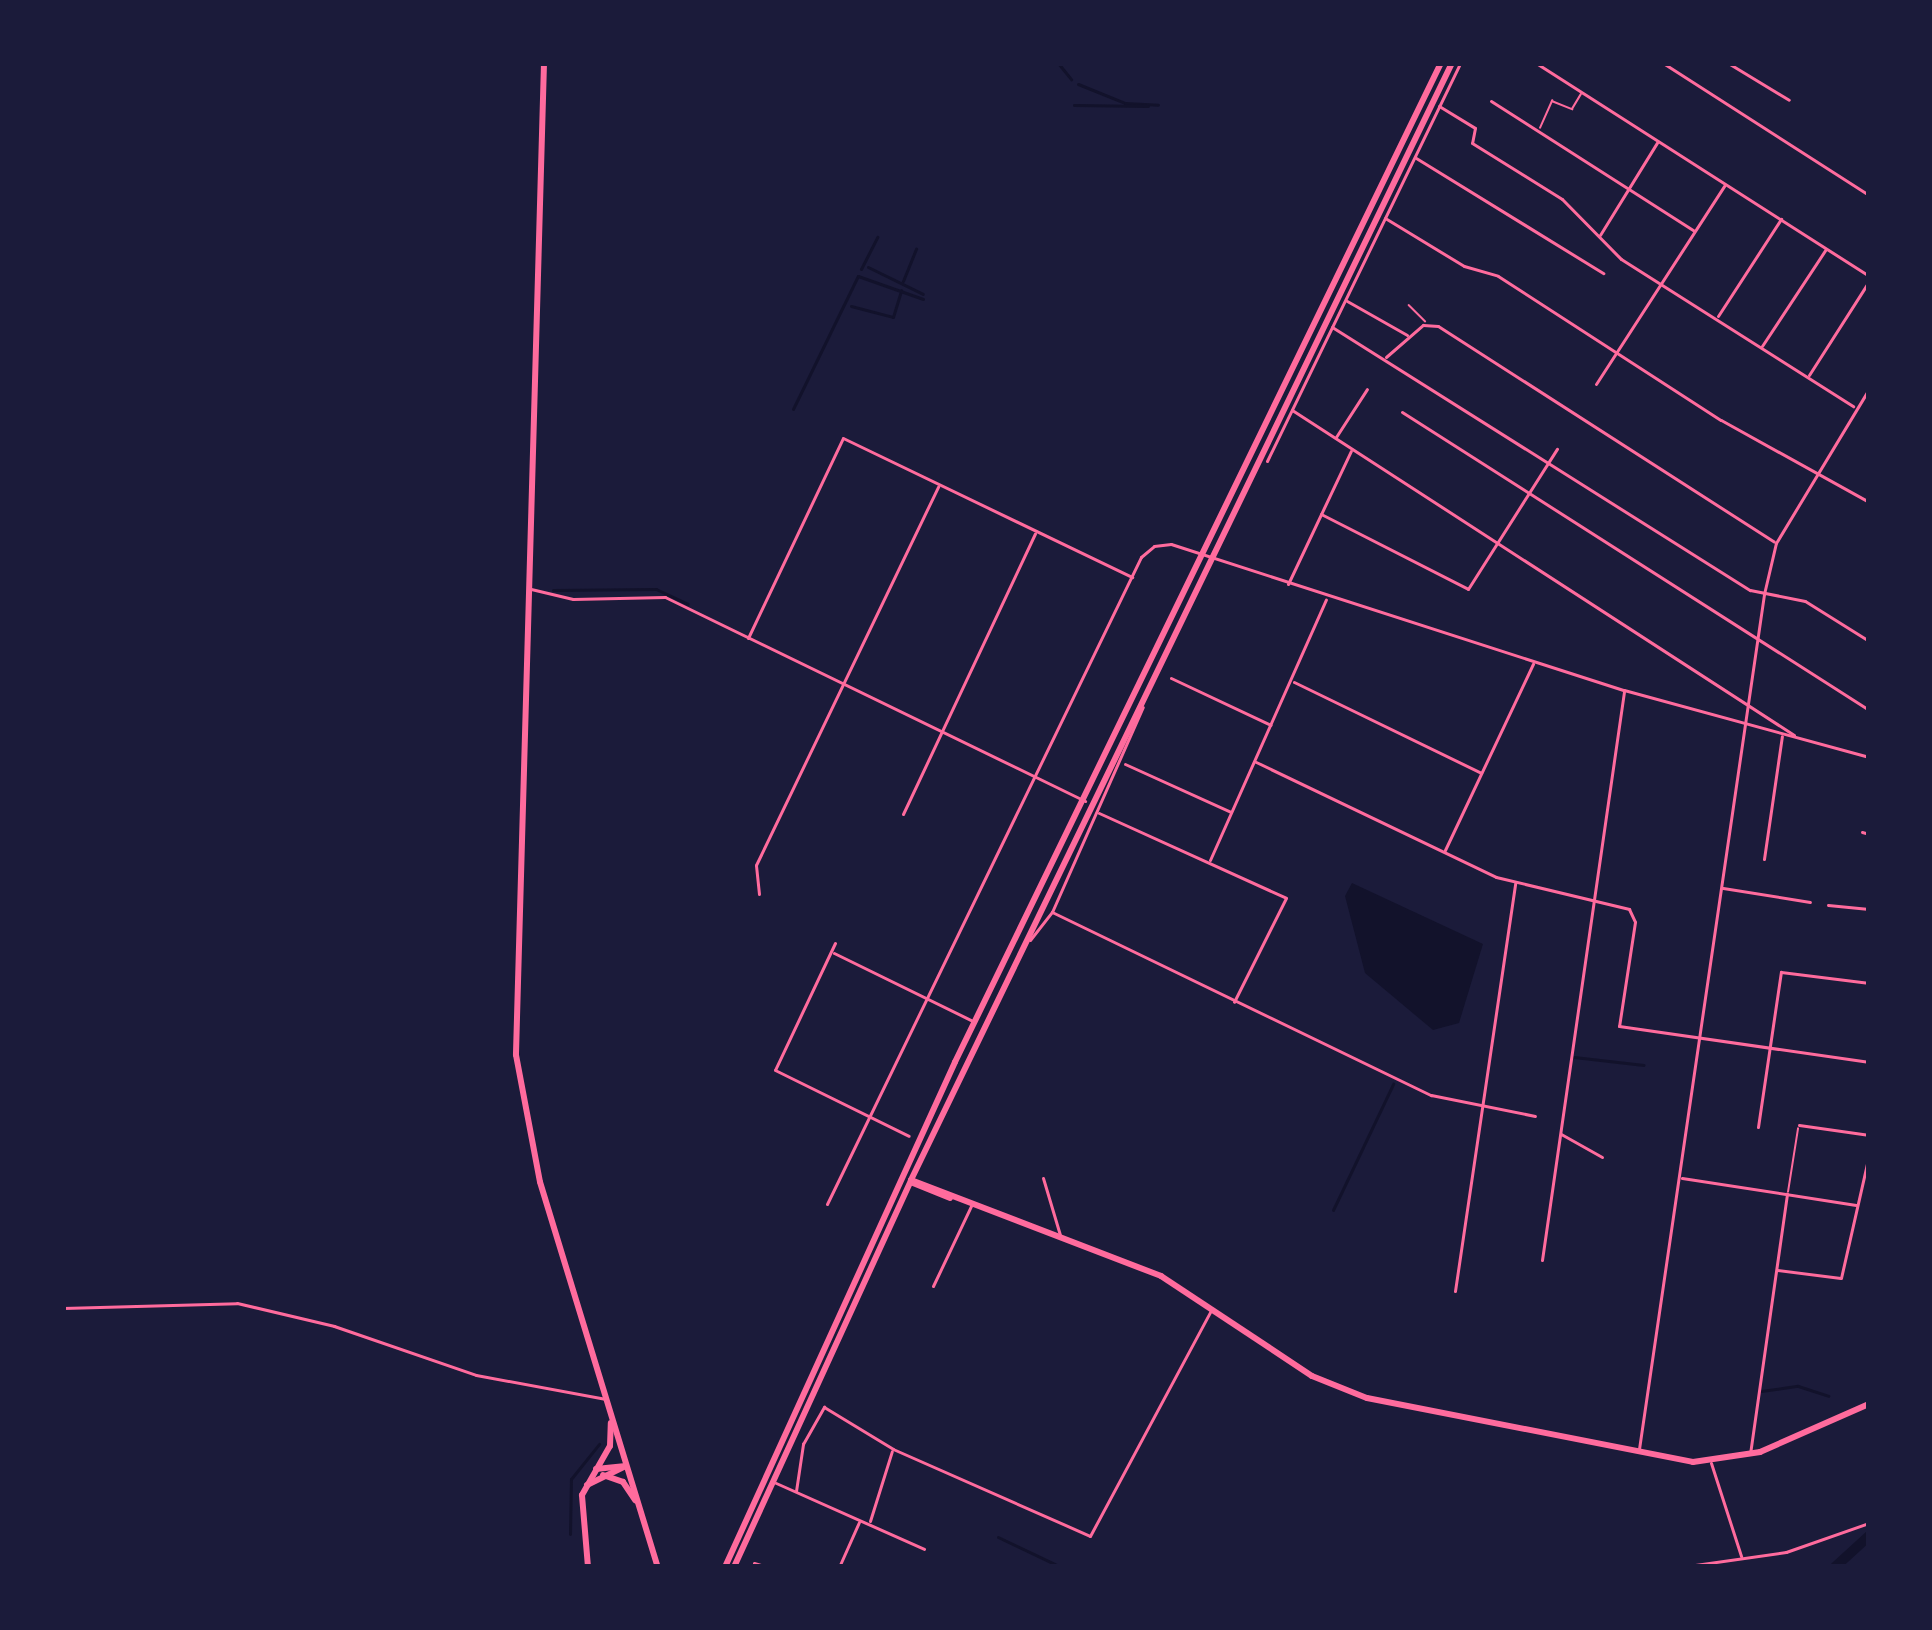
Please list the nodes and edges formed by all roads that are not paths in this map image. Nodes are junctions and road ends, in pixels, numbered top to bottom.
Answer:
1 (544, 63) edge
2 (1442, 63) edge
3 (1456, 63) edge
4 (1536, 63) edge
5 (1663, 63) edge
6 (1728, 63) edge
7 (1581, 92) junction
8 (1789, 100) dead end
9 (1491, 101) dead end
10 (1439, 106) junction
11 (1538, 131) junction
12 (1658, 140) junction
13 (1413, 157) junction
14 (1725, 184) junction
15 (1629, 189) junction
16 (1869, 195) edge
17 (1385, 218) junction
18 (1781, 219) junction
19 (1694, 231) junction
20 (1599, 236) junction
21 (1826, 248) junction
22 (1603, 273) dead end
23 (1869, 278) edge
24 (1659, 282) junction
25 (1346, 300) junction
26 (1409, 305) dead end
27 (1717, 317) junction
28 (1426, 325) junction
29 (1332, 327) junction
30 (1408, 336) junction
31 (1761, 347) junction
32 (1615, 351) junction
33 (1384, 359) junction
34 (1808, 377) junction
35 (1597, 384) dead end
36 (1367, 388) dead end
37 (1869, 389) edge
38 (1855, 407) junction
39 (1292, 410) junction
40 (1402, 412) dead end
41 (1335, 439) junction
42 (1557, 449) dead end
43 (1352, 450) junction
44 (1267, 461) dead end
45 (1550, 464) junction
46 (1814, 472) junction
47 (939, 484) junction
48 (1532, 494) junction
49 (1869, 502) edge
50 (1321, 514) junction
51 (1036, 531) junction
52 (1776, 543) junction
53 (1502, 544) junction
54 (1201, 556) junction
55 (1210, 560) junction
56 (1132, 577) junction
57 (1288, 585) junction
58 (528, 589) junction
59 (1764, 594) junction
60 (1327, 598) junction
61 (1757, 639) junction
62 (748, 640) junction
63 (1869, 641) edge
64 (1533, 662) junction
65 (1171, 678) dead end
66 (1292, 681) junction
67 (844, 685) junction
68 (1624, 690) junction
69 (1746, 699) junction
70 (1145, 700) junction
71 (1869, 710) edge
72 (1742, 722) junction
73 (1273, 726) junction
74 (941, 732) junction
75 (1782, 733) junction
76 (1798, 738) junction
77 (1869, 757) edge
78 (1256, 762) junction
79 (1123, 763) junction
80 (1481, 773) junction
81 (1037, 778) junction
82 (1085, 801) junction
83 (1099, 813) junction
84 (1232, 813) junction
85 (903, 814) dead end
86 (1862, 832) dead end
87 (1869, 833) edge
88 (1444, 852) junction
89 (1764, 859) dead end
90 (1209, 862) junction
91 (1515, 883) junction
92 (1720, 887) junction
93 (759, 894) dead end
94 (1594, 899) junction
95 (1810, 902) dead end
96 (1828, 905) dead end
97 (1869, 910) edge
98 (1052, 912) junction
99 (835, 944) dead end
100 (1025, 946) junction
101 (832, 953) junction
102 (1869, 983) edge
103 (928, 1000) junction
104 (1234, 1002) junction
105 (975, 1022) junction
106 (1699, 1039) junction
107 (1769, 1048) junction
108 (1869, 1062) edge
109 (1480, 1107) junction
110 (1535, 1116) dead end
111 (869, 1118) junction
112 (1798, 1125) joint
113 (1758, 1127) dead end
114 (1559, 1132) junction
115 (1869, 1135) edge
116 (909, 1136) dead end
117 (1869, 1155) edge
118 (1602, 1157) dead end
119 (902, 1176) junction
120 (1043, 1178) dead end
121 (1680, 1178) junction
122 (911, 1180) junction
123 (1787, 1194) junction
124 (827, 1204) dead end
125 (971, 1205) junction
126 (1858, 1205) junction
127 (1060, 1236) junction
128 (1542, 1260) dead end
129 (1775, 1270) junction
130 (933, 1286) dead end
131 (1455, 1291) dead end
132 (63, 1307) edge
133 (1211, 1308) junction
134 (605, 1399) junction
135 (1869, 1404) edge
136 (610, 1414) junction
137 (892, 1449) junction
138 (1638, 1453) junction
139 (1751, 1455) junction
140 (1711, 1461) junction
141 (626, 1466) junction
142 (593, 1470) junction
143 (603, 1475) junction
144 (774, 1482) junction
145 (583, 1491) junction
146 (796, 1491) junction
147 (640, 1508) junction
148 (860, 1520) junction
149 (1869, 1522) edge
150 (869, 1524) junction
151 (925, 1549) dead end
152 (1741, 1557) junction
153 (754, 1563) dead end
154 (589, 1567) edge
155 (658, 1567) edge
156 (724, 1567) edge
157 (734, 1567) edge
158 (767, 1567) edge
159 (839, 1567) edge
160 (1681, 1567) edge

1 - 58 main road
2 - 54 main road
3 - 10 street
3 - 55 main road
4 - 7 street
5 - 16 street
6 - 8 street
7 - 11 lane
7 - 12 street
9 - 11 street
10 - 13 street
10 - 20 street
11 - 15 street
12 - 14 street
12 - 15 street
13 - 17 street
13 - 22 street
14 - 18 street
14 - 19 street
15 - 19 street
15 - 20 street
17 - 25 street
17 - 32 street
18 - 21 street
18 - 27 street
19 - 24 street
20 - 24 street
21 - 23 street
21 - 31 street
23 - 34 street
24 - 27 street
24 - 32 street
25 - 29 street
25 - 30 street
26 - 28 lane
27 - 31 street
28 - 30 street
28 - 52 street
29 - 33 street
29 - 39 street
30 - 33 street
31 - 34 street
32 - 35 street
32 - 46 street
33 - 45 street
34 - 38 street
36 - 41 street
37 - 38 street
38 - 46 street
39 - 41 street
39 - 44 street
40 - 48 street
41 - 43 street
42 - 45 street
43 - 50 street
43 - 53 street
45 - 48 street
45 - 59 street
46 - 49 street
46 - 52 street
47 - 51 street
47 - 62 street
47 - 67 street
48 - 53 street
48 - 61 street
50 - 53 street
50 - 57 street
51 - 56 street
51 - 74 street
52 - 59 street
53 - 69 street
54 - 55 street
54 - 56 street
54 - 82 main road
55 - 57 street
55 - 70 main road
56 - 81 street
57 - 60 street
58 - 62 street
58 - 134 main road
59 - 61 street
59 - 63 street
60 - 64 street
60 - 66 street
61 - 69 street
61 - 71 street
62 - 67 street
64 - 68 street
64 - 80 street
65 - 73 street
66 - 73 street
66 - 80 street
67 - 74 street
67 - 93 street
68 - 72 street
68 - 94 street
69 - 72 street
69 - 76 street
70 - 79 street
70 - 100 main road
72 - 75 street
72 - 92 street
73 - 78 street
74 - 81 street
74 - 85 street
75 - 76 street
75 - 89 street
76 - 77 street
78 - 84 street
78 - 88 street
79 - 83 street
79 - 84 street
80 - 88 street
81 - 82 street
81 - 103 street
82 - 105 main road
83 - 90 street
83 - 98 street
84 - 90 street
86 - 87 street
88 - 91 street
90 - 104 street
91 - 94 street
91 - 109 street
92 - 95 street
92 - 106 street
94 - 106 street
94 - 114 street
96 - 97 street
98 - 100 street
98 - 104 street
99 - 101 street
100 - 122 main road
101 - 103 street
101 - 111 street
102 - 107 street
103 - 105 street
103 - 111 street
104 - 109 street
105 - 119 main road
106 - 107 street
106 - 121 street
107 - 108 street
107 - 113 street
109 - 110 street
109 - 131 street
111 - 116 street
111 - 124 street
112 - 115 street
112 - 123 lane
114 - 118 street
114 - 128 street
117 - 126 street
119 - 122 main road
119 - 156 main road
120 - 127 street
121 - 123 street
121 - 138 street
122 - 125 main road
122 - 144 main road
123 - 126 street
123 - 129 street
125 - 127 main road
125 - 130 street
126 - 129 street
127 - 133 main road
129 - 139 street
132 - 134 street
133 - 137 street
133 - 138 main road
134 - 136 main road
135 - 139 main road
136 - 141 main road
136 - 142 main road
137 - 146 street
137 - 150 street
138 - 140 main road
139 - 140 main road
140 - 152 street
141 - 142 main road
141 - 143 main road
141 - 147 main road
142 - 145 main road
143 - 145 main road
143 - 147 main road
144 - 146 street
144 - 157 main road
145 - 154 main road
146 - 148 street
147 - 155 main road
148 - 150 street
148 - 159 street
149 - 152 street
150 - 151 street
152 - 160 street
153 - 158 street

